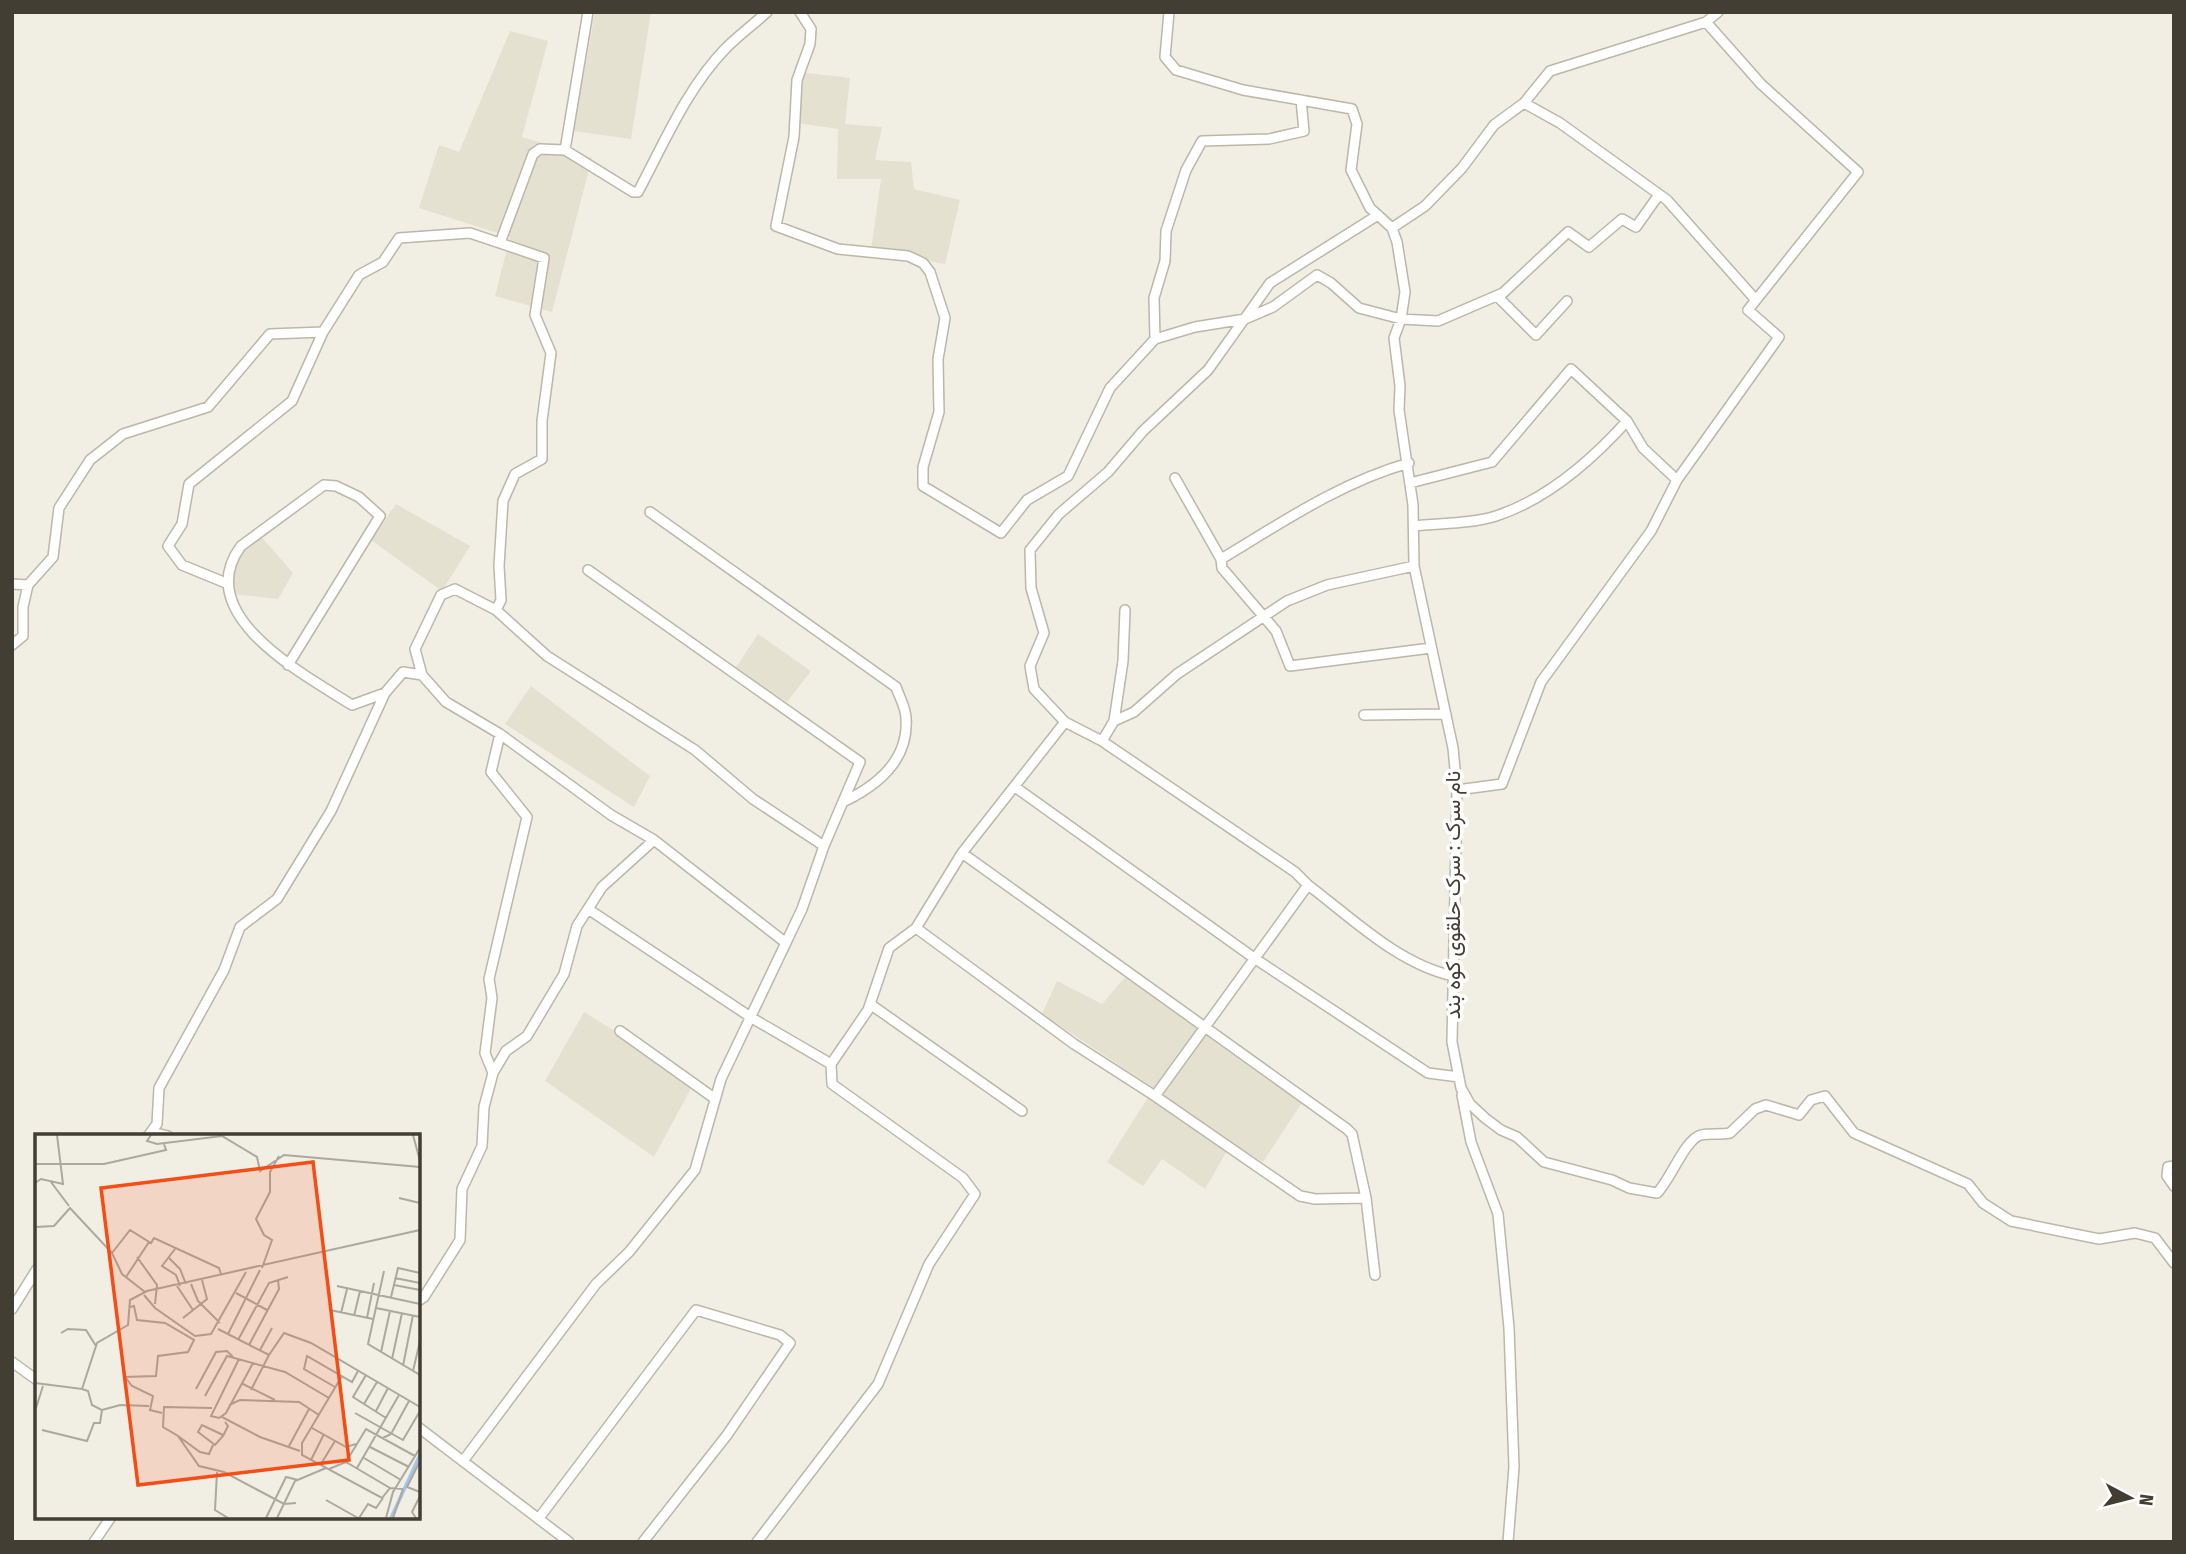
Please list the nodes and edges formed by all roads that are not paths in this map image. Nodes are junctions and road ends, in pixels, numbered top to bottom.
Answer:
1 (588, 12) edge
2 (767, 12) edge
3 (800, 12) edge
4 (1169, 12) edge
5 (1718, 12) edge
6 (1706, 22) junction
7 (1301, 100) junction
8 (1524, 103) junction
9 (565, 150) junction
10 (1658, 196) junction
11 (1378, 215) junction
12 (1392, 228) junction
13 (500, 243) junction
14 (1497, 296) junction
15 (1755, 299) junction
16 (1567, 301) dead end
17 (1245, 319) junction
18 (1401, 319) junction
19 (323, 332) junction
20 (1155, 339) junction
21 (1627, 421) junction
22 (1409, 463) junction
23 (1175, 478) dead end
24 (1677, 480) junction
25 (1410, 483) junction
26 (650, 512) dead end
27 (1414, 526) junction
28 (1221, 559) junction
29 (1414, 566) junction
30 (587, 570) dead end
31 (226, 583) junction
32 (12, 584) edge
33 (28, 585) junction
34 (496, 610) junction
35 (1125, 610) dead end
36 (1264, 617) junction
37 (12, 645) edge
38 (1432, 648) junction
39 (288, 664) junction
40 (422, 675) junction
41 (385, 693) junction
42 (1446, 714) junction
43 (1364, 715) dead end
44 (1114, 721) junction
45 (1065, 722) junction
46 (500, 734) junction
47 (1102, 741) junction
48 (1015, 786) junction
49 (1457, 790) junction
50 (845, 801) junction
51 (654, 840) junction
52 (824, 846) junction
53 (962, 853) junction
54 (1308, 885) junction
55 (588, 909) junction
56 (916, 928) junction
57 (786, 943) junction
58 (1254, 958) junction
59 (1452, 976) junction
60 (870, 1004) junction
61 (752, 1018) junction
62 (1204, 1027) junction
63 (620, 1031) dead end
64 (831, 1064) junction
65 (493, 1073) junction
66 (1459, 1077) junction
67 (1461, 1088) junction
68 (1155, 1096) junction
69 (713, 1098) junction
70 (1022, 1111) dead end
71 (150, 1134) edge
72 (2174, 1166) edge
73 (2174, 1186) edge
74 (1366, 1198) junction
75 (2174, 1263) edge
76 (1375, 1275) dead end
77 (34, 1280) edge
78 (420, 1300) edge
79 (12, 1309) edge
80 (12, 1362) edge
81 (35, 1379) edge
82 (420, 1429) edge
83 (463, 1461) junction
84 (539, 1518) junction
85 (110, 1519) edge
86 (94, 1542) edge
87 (569, 1542) edge
88 (643, 1542) edge
89 (757, 1542) edge
90 (1508, 1542) edge

1 - 9 street
2 - 9 street
3 - 20 street
4 - 7 street
5 - 6 street
6 - 8 street
6 - 15 street
7 - 11 street
7 - 20 street
8 - 10 street
8 - 12 street
9 - 13 street
10 - 14 street
10 - 15 street
11 - 12 street
11 - 17 street
12 - 18 street, نام سرک : سرک حلقوی کوه بند
13 - 19 street
13 - 34 street
14 - 16 street
14 - 18 street
15 - 24 street
17 - 18 street
17 - 20 street
17 - 45 street
18 - 22 street, نام سرک : سرک حلقوی کوه بند
19 - 31 street
19 - 33 street
21 - 24 street
21 - 25 street
21 - 27 street
22 - 25 street, نام سرک : سرک حلقوی کوه بند
22 - 28 street
23 - 28 street
24 - 49 street
25 - 27 street, نام سرک : سرک حلقوی کوه بند
26 - 50 street
27 - 29 street, نام سرک : سرک حلقوی کوه بند
28 - 36 street
29 - 36 street
29 - 38 street, نام سرک : سرک حلقوی کوه بند
30 - 50 street
31 - 39 street
31 - 39 street
32 - 33 street
33 - 37 street
34 - 40 street
34 - 52 street
35 - 44 street
36 - 38 street
36 - 44 street
38 - 42 street, نام سرک : سرک حلقوی کوه بند
39 - 41 street
40 - 41 street
40 - 46 street
41 - 71 street
42 - 43 street
42 - 49 street, نام سرک : سرک حلقوی کوه بند
44 - 47 street
45 - 47 street
45 - 48 street
46 - 51 street
46 - 65 street
47 - 54 street
48 - 53 street
48 - 58 street
49 - 59 street, نام سرک : سرک حلقوی کوه بند
50 - 52 street
51 - 55 street
51 - 57 street
52 - 57 street
53 - 56 street
53 - 62 street
54 - 58 street
54 - 59 street
55 - 61 street
55 - 65 street
56 - 60 street
56 - 68 street
57 - 61 street
58 - 62 street
58 - 66 street
59 - 66 street, نام سرک : سرک حلقوی کوه بند
60 - 64 street
60 - 70 street
61 - 64 street
61 - 69 street
62 - 68 street
62 - 74 street
63 - 69 street
64 - 89 street
65 - 78 street
66 - 67 street, نام سرک : سرک حلقوی کوه بند
67 - 75 street, نام سرک : سرک حلقوی کوه بند
67 - 90 street
68 - 74 street
69 - 83 street
72 - 73 street
74 - 76 street
77 - 79 street
80 - 81 street
82 - 83 street
83 - 84 street
84 - 87 street
84 - 88 street
85 - 86 street

